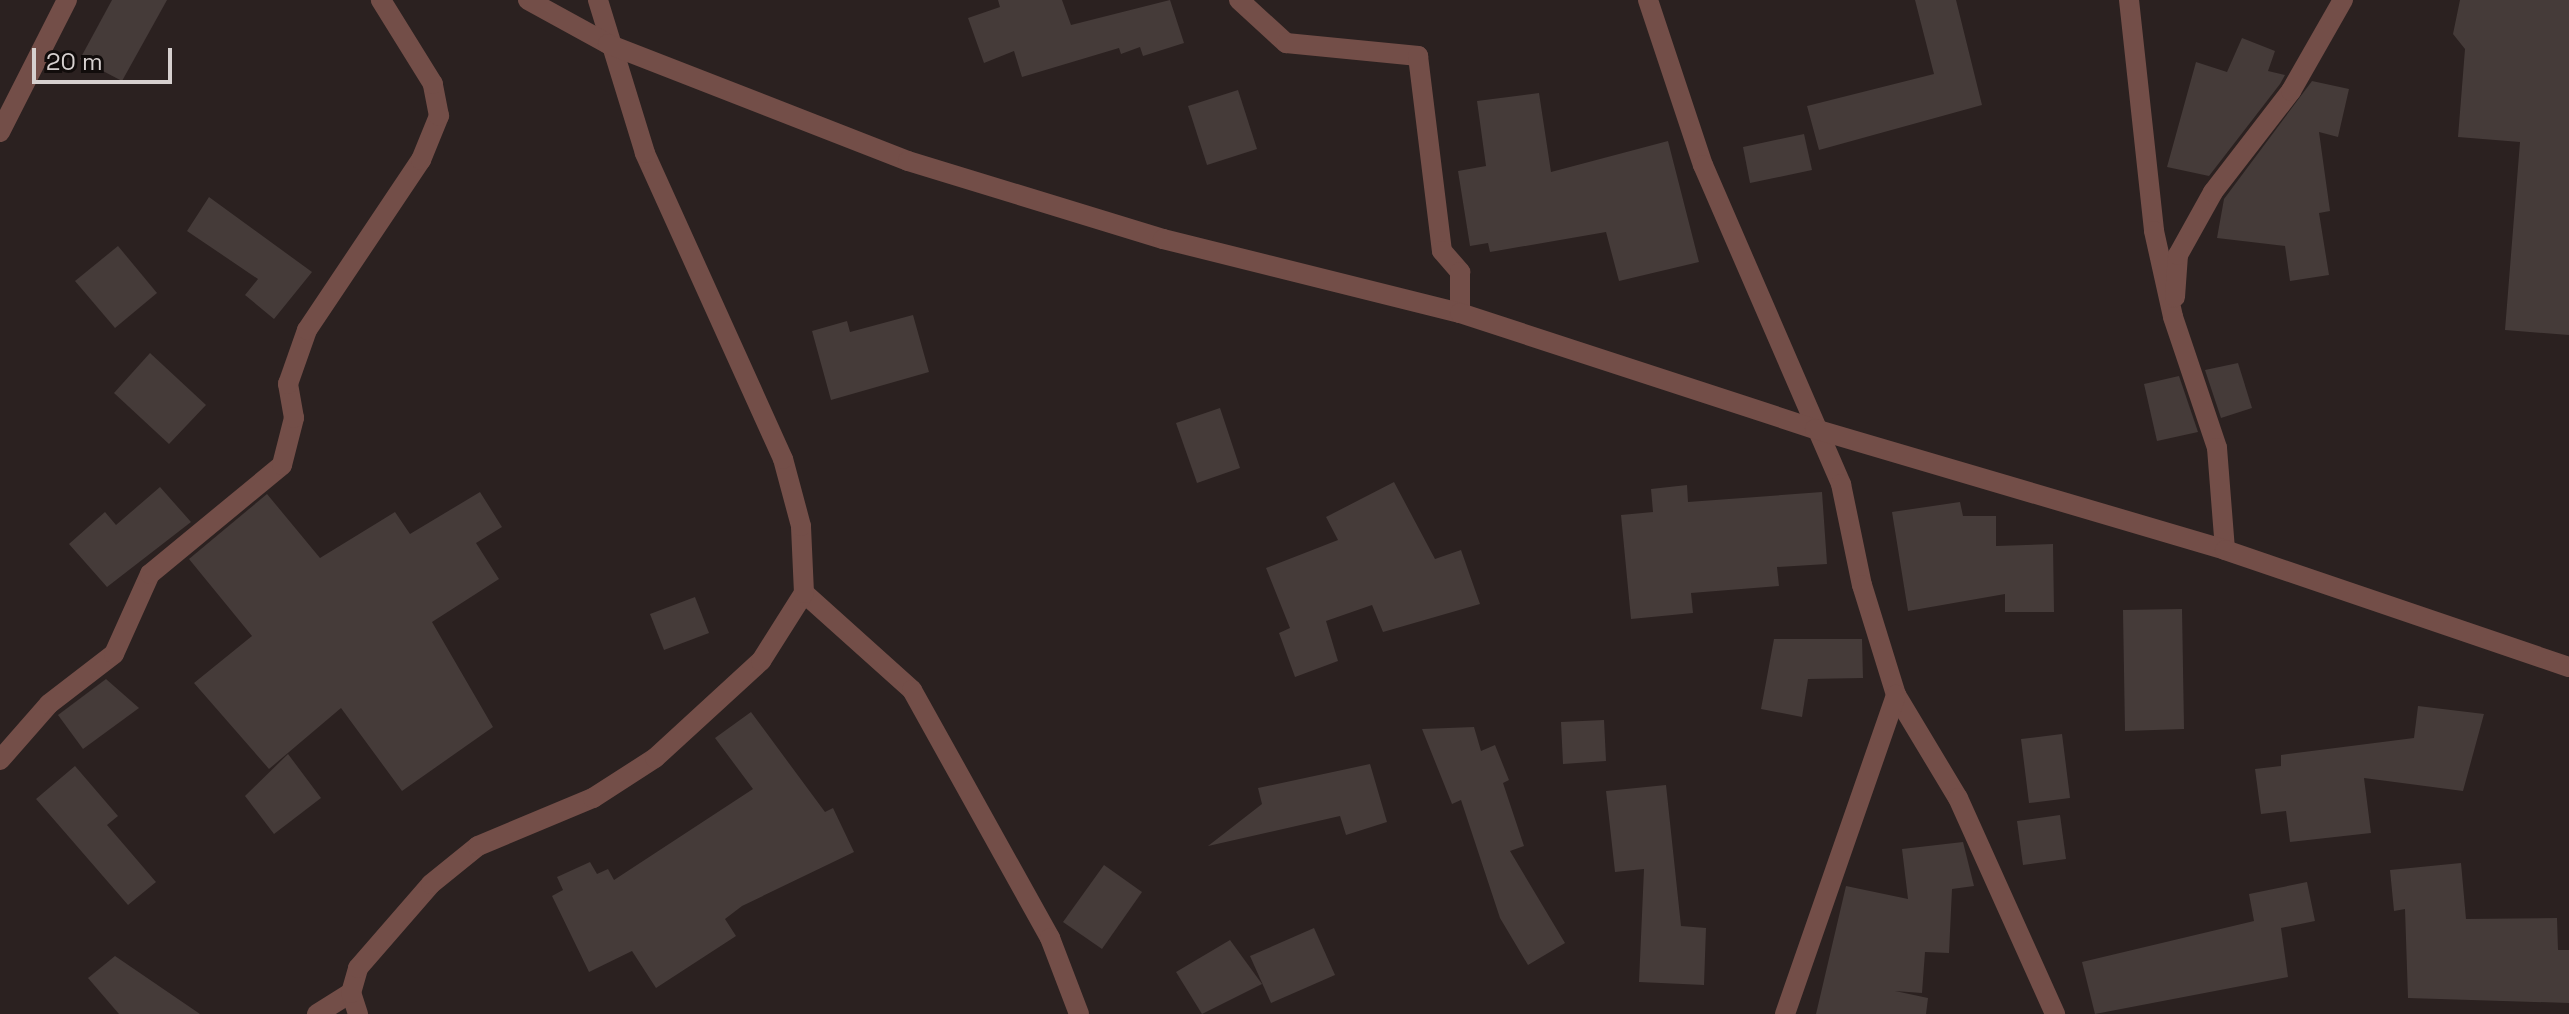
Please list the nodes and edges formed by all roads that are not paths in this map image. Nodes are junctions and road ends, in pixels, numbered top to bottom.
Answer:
1 (67, 0) edge
2 (381, 0) edge
3 (528, 0) edge
4 (598, 0) edge
5 (1239, 0) edge
6 (1648, 0) edge
7 (2129, 0) edge
8 (2343, 0) edge
9 (608, 44) junction
10 (0, 132) edge
11 (1460, 313) junction
12 (2173, 317) junction
13 (1815, 429) junction
14 (2225, 550) junction
15 (804, 593) junction
16 (2569, 667) edge
17 (1896, 695) junction
18 (0, 760) edge
19 (351, 993) junction
20 (317, 1014) edge
21 (358, 1014) edge
22 (1079, 1014) edge
23 (1785, 1014) edge
24 (2055, 1014) edge

1 - 10 street
2 - 18 street
3 - 9 street
4 - 9 street
5 - 11 street
6 - 13 street
7 - 12 street
8 - 12 street
9 - 11 street
9 - 15 street
11 - 13 street
12 - 14 street
13 - 14 street
13 - 17 street
14 - 16 street
15 - 19 street
15 - 22 street
17 - 23 street
17 - 24 street
19 - 20 street
19 - 21 street

